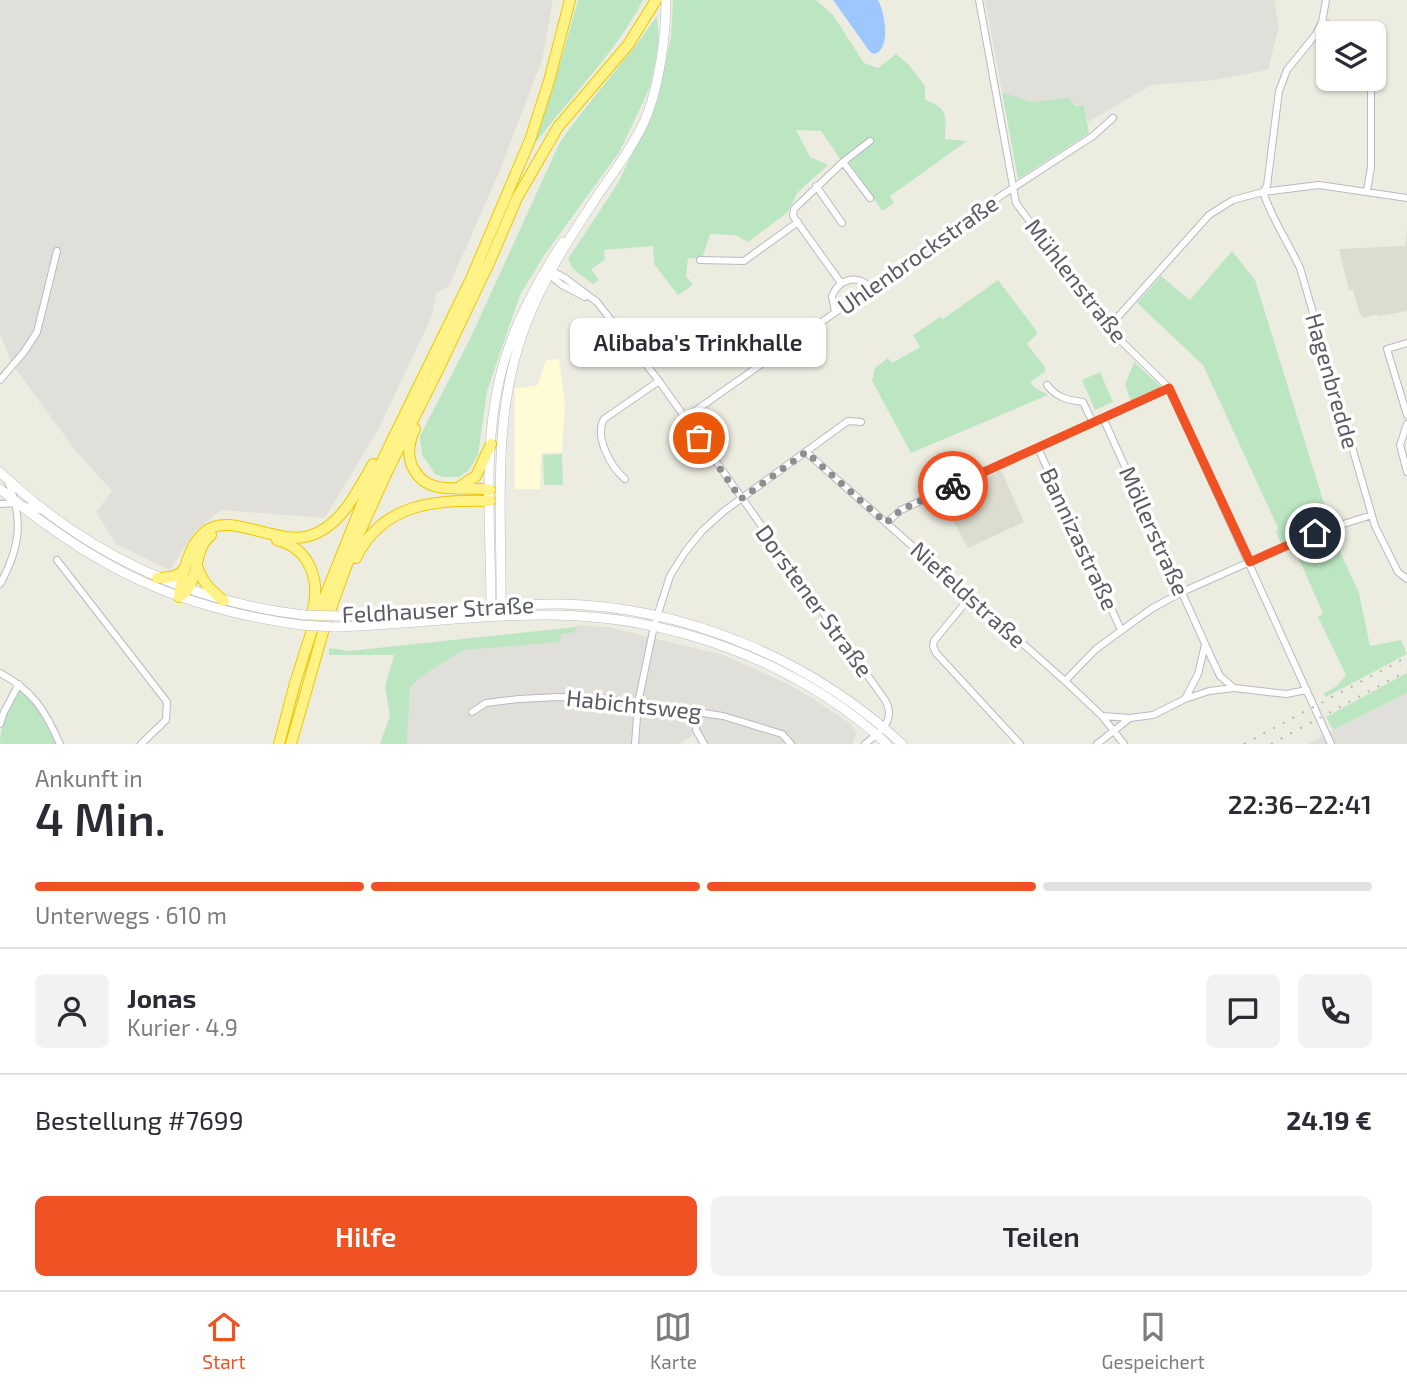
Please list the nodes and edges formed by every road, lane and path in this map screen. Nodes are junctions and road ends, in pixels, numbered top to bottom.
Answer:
1 (570, 0) edge
2 (656, 0) edge
3 (666, 0) edge
4 (979, 0) edge
5 (1326, 0) edge
6 (1322, 21) edge
7 (1316, 34) edge
8 (1371, 91) edge
9 (1113, 118) dead end
10 (870, 141) dead end
11 (843, 162) junction
12 (816, 186) junction
13 (1013, 189) junction
14 (1367, 191) junction
15 (1263, 192) junction
16 (870, 198) dead end
17 (1407, 198) edge
18 (797, 222) junction
19 (842, 223) dead end
20 (57, 251) dead end
21 (700, 260) dead end
22 (549, 272) junction
23 (841, 283) junction
24 (870, 288) junction
25 (835, 312) junction
26 (1108, 328) junction
27 (1407, 343) edge
28 (436, 374) junction
29 (0, 380) edge
30 (659, 381) junction
31 (1047, 385) dead end
32 (1169, 388) junction
33 (403, 415) junction
34 (1407, 415) edge
35 (685, 418) junction
36 (1103, 418) junction
37 (861, 422) dead end
38 (1093, 423) junction
39 (1407, 424) edge
40 (491, 443) junction
41 (1038, 448) junction
42 (806, 452) junction
43 (0, 472) edge
44 (1407, 472) edge
45 (625, 478) dead end
46 (8, 480) junction
47 (0, 489) edge
48 (454, 489) junction
49 (494, 496) junction
50 (741, 499) junction
51 (17, 503) junction
52 (0, 504) edge
53 (46, 512) junction
54 (1372, 515) junction
55 (886, 523) junction
56 (57, 560) dead end
57 (1250, 562) junction
58 (191, 564) junction
59 (1407, 571) edge
60 (1398, 572) junction
61 (157, 578) junction
62 (1407, 579) edge
63 (0, 584) edge
64 (182, 591) junction
65 (1182, 592) junction
66 (970, 597) junction
67 (224, 601) junction
68 (496, 610) junction
69 (335, 612) junction
70 (656, 616) junction
71 (302, 620) junction
72 (654, 626) junction
73 (1121, 630) junction
74 (1205, 644) junction
75 (0, 673) edge
76 (1065, 681) junction
77 (295, 683) junction
78 (19, 684) junction
79 (1234, 688) junction
80 (1307, 690) junction
81 (1185, 699) junction
82 (638, 703) junction
83 (472, 712) dead end
84 (695, 712) junction
85 (1102, 716) junction
86 (1130, 718) junction
87 (0, 724) edge
88 (881, 731) junction
89 (1114, 732) junction
90 (60, 744) edge
91 (141, 744) edge
92 (279, 744) edge
93 (292, 744) edge
94 (635, 744) edge
95 (704, 744) edge
96 (791, 744) edge
97 (865, 744) edge
98 (887, 744) edge
99 (902, 744) edge
100 (1020, 744) edge
101 (1097, 744) edge
102 (1124, 744) edge
103 (1331, 744) edge

1 - 33 highway
2 - 28 highway
3 - 22 main road
4 - 13 street, Mühlenstraße
5 - 6 street
7 - 15 street
8 - 14 street
9 - 13 street, Uhlenbrockstraße
10 - 11 street
11 - 12 street
11 - 16 street
12 - 18 street
12 - 19 street
13 - 24 street, Uhlenbrockstraße
13 - 26 street, Mühlenstraße
14 - 15 street
14 - 17 street
15 - 26 street
15 - 54 street, Hagenbredde
18 - 21 street
18 - 23 street
20 - 29 street
22 - 30 street, Dorstener Straße
22 - 40 main road
22 - 49 main road
23 - 24 street
23 - 25 street
24 - 25 street, Uhlenbrockstraße
25 - 35 street, Uhlenbrockstraße
26 - 32 street, Mühlenstraße
27 - 34 street
28 - 48 highway
28 - 69 highway
30 - 35 street, Dorstener Straße
30 - 45 street
31 - 38 street
32 - 36 street
32 - 57 street, Mühlenstraße
33 - 58 highway
33 - 77 highway
35 - 50 street, Dorstener Straße
36 - 38 street
36 - 65 street, Möllerstraße
37 - 42 street
38 - 41 street
39 - 44 street
40 - 48 highway
40 - 49 main road
41 - 55 street
41 - 73 street, Bannizastraße
42 - 50 street
42 - 55 street, Niefeldstraße
43 - 46 main road, Feldhauser Straße
46 - 51 street
46 - 53 main road, Feldhauser Straße
47 - 51 main road, Feldhauser Straße
48 - 49 highway
49 - 68 main road
49 - 69 highway
50 - 70 street
50 - 88 street, Dorstener Straße
51 - 52 street
51 - 53 street
51 - 63 street
51 - 64 main road, Feldhauser Straße
53 - 61 main road, Feldhauser Straße
54 - 57 street
54 - 60 street, Hagenbredde
55 - 66 street, Niefeldstraße
56 - 91 street
57 - 65 street
57 - 80 street, Mühlenstraße
58 - 61 highway
58 - 64 highway
58 - 67 highway
58 - 77 highway
59 - 60 street
60 - 62 street
61 - 64 main road, Feldhauser Straße
64 - 67 main road, Feldhauser Straße
64 - 71 main road, Feldhauser Straße
65 - 73 street
65 - 74 street, Möllerstraße
66 - 76 street, Niefeldstraße
66 - 100 street
67 - 71 main road, Feldhauser Straße
68 - 69 main road, Feldhauser Straße
68 - 70 main road, Feldhauser Straße
68 - 71 main road, Feldhauser Straße, bridge
68 - 72 main road, Feldhauser Straße
69 - 71 main road, Feldhauser Straße, bridge
69 - 93 highway
70 - 72 street
70 - 88 main road, Feldhauser Straße
72 - 82 street
72 - 88 main road, Feldhauser Straße
73 - 76 street
74 - 79 street, Möllerstraße
74 - 81 street
75 - 78 street
76 - 85 street, Niefeldstraße
77 - 92 highway
78 - 87 street
78 - 90 street
79 - 80 street
79 - 81 street
80 - 103 street, Mühlenstraße
81 - 86 street
82 - 83 street, Habichtsweg
82 - 84 street, Habichtsweg
82 - 94 street
84 - 95 street
84 - 96 street, Habichtsweg
85 - 86 street
85 - 89 street, Niefeldstraße
86 - 89 street
88 - 97 street
88 - 98 main road
88 - 99 main road
89 - 101 street
89 - 102 street, Niefeldstraße

